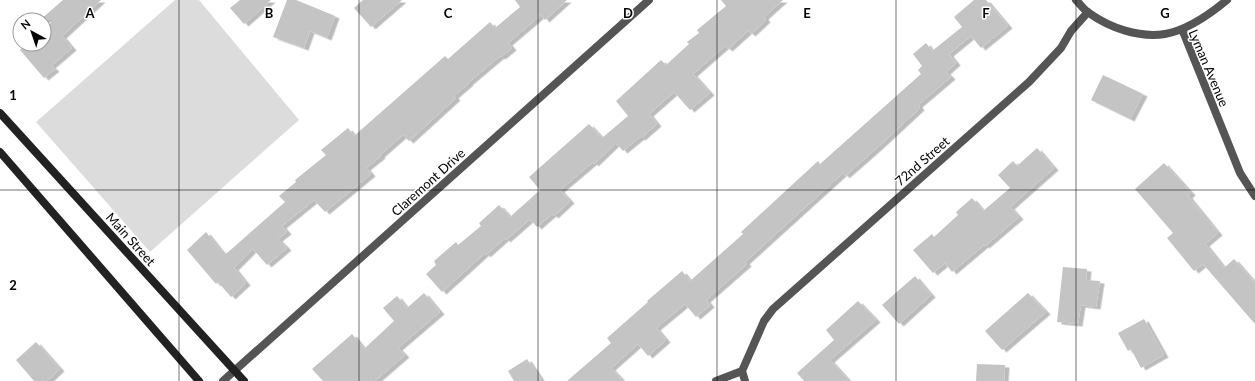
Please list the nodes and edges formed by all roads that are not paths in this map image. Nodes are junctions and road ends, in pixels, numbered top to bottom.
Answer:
1 (649, 0) edge
2 (1076, 0) edge
3 (1227, 0) edge
4 (1088, 12) junction
5 (1182, 29) junction
6 (0, 113) edge
7 (0, 152) edge
8 (1255, 196) edge
9 (235, 370) junction
10 (742, 371) junction
11 (199, 381) edge
12 (223, 381) edge
13 (244, 381) edge
14 (716, 381) edge
15 (745, 381) edge

1 - 9 street, Claremont Drive
2 - 4 street, Lyman Avenue
3 - 5 street
4 - 5 street, Lyman Avenue
4 - 10 street, 72nd Street
5 - 8 street, Lyman Avenue
6 - 9 main road, Main Street
7 - 11 main road
9 - 12 street, Claremont Drive
9 - 13 main road, Main Street
10 - 14 street
10 - 15 street

